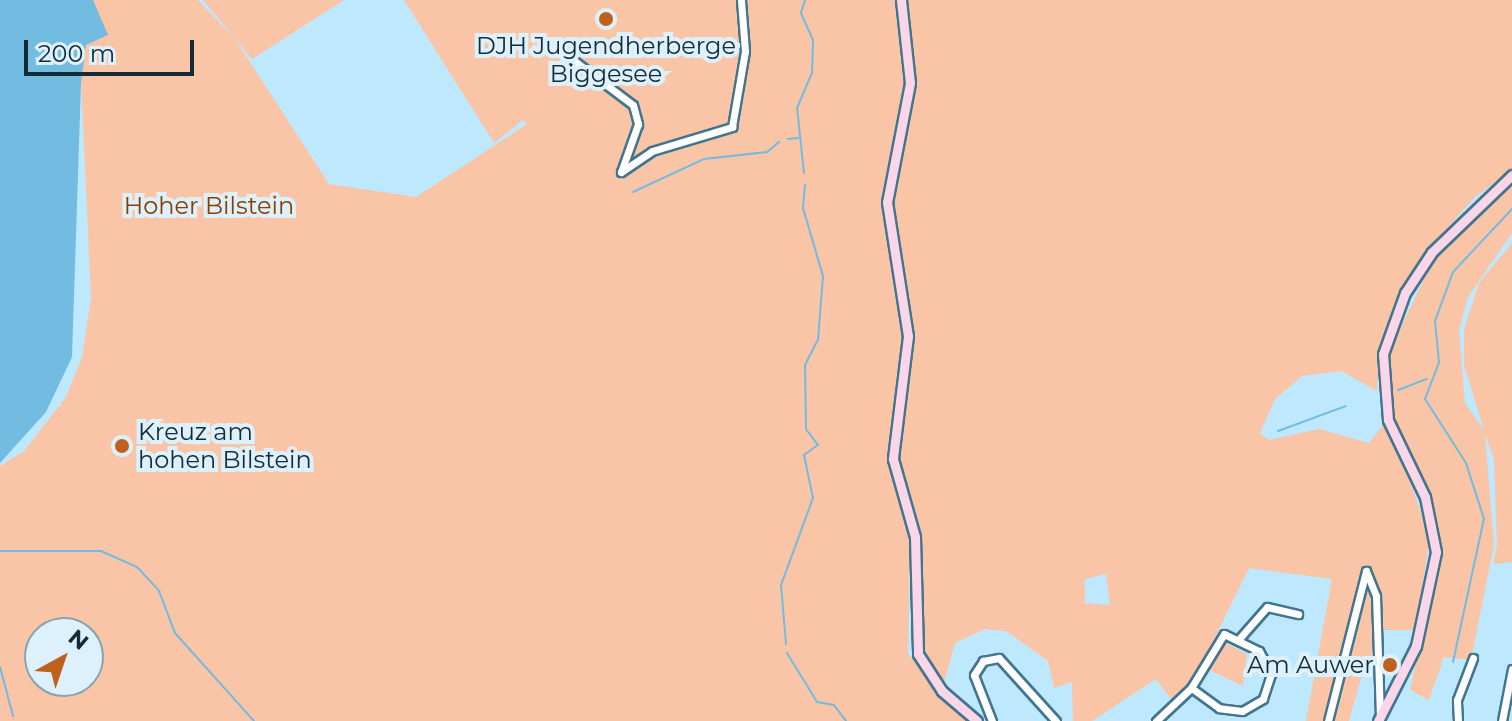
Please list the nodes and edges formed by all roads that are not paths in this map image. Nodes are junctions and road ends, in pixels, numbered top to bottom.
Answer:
1 (741, 0) edge
2 (901, 0) edge
3 (560, 50) dead end
4 (1512, 175) edge
5 (1298, 614) dead end
6 (1238, 640) junction
7 (1473, 658) dead end
8 (1512, 669) edge
9 (1191, 688) junction
10 (1380, 720) edge
11 (977, 721) edge
12 (992, 721) edge
13 (1056, 721) edge
14 (1156, 721) edge
15 (1328, 721) edge
16 (1458, 721) edge
17 (1502, 721) edge

1 - 3 street
2 - 11 street
4 - 10 street
5 - 6 street
6 - 9 street
6 - 9 street
7 - 16 street
8 - 17 street
9 - 14 street
10 - 15 street
12 - 13 street

